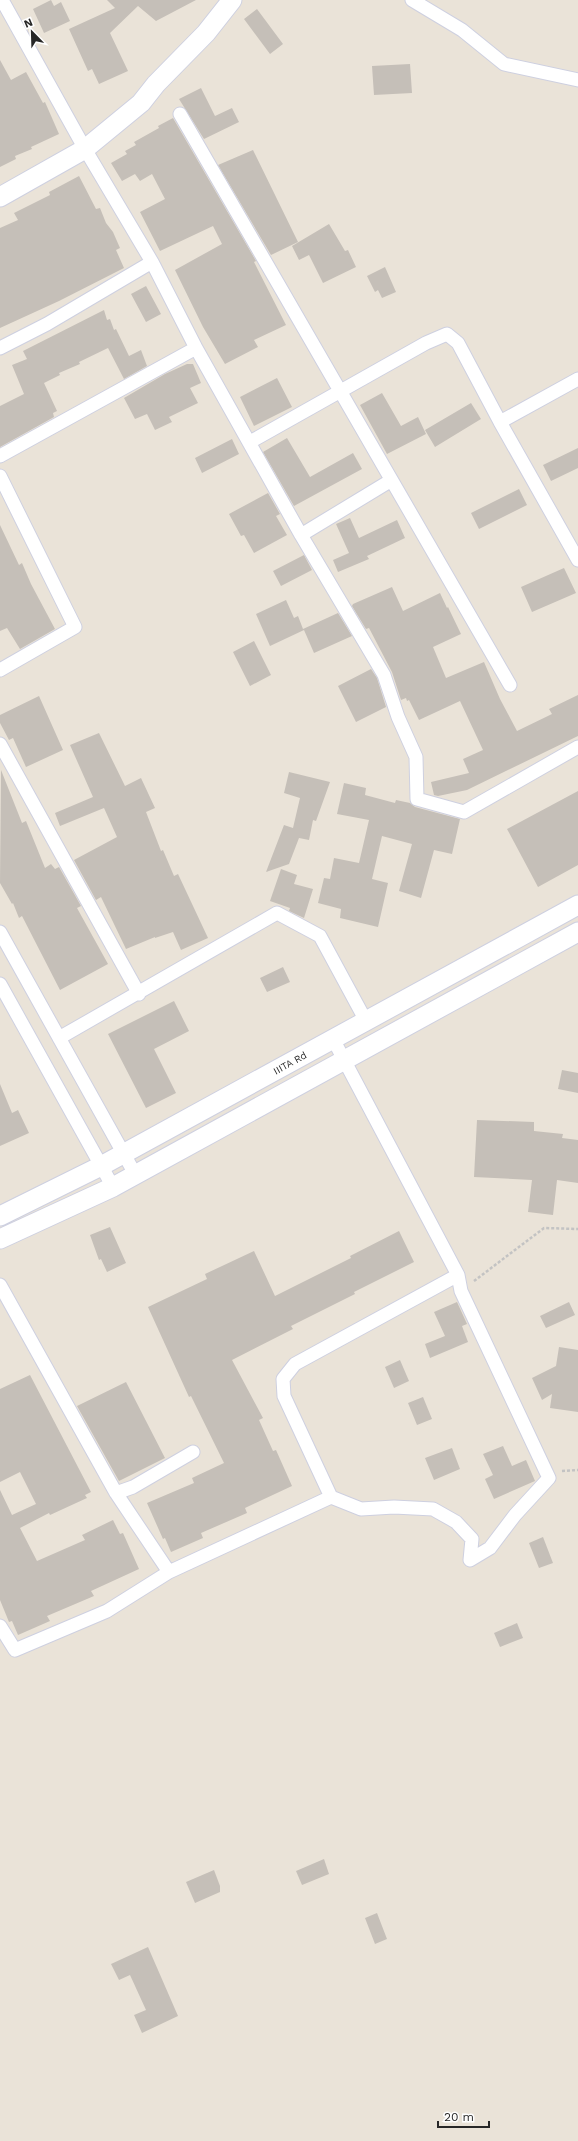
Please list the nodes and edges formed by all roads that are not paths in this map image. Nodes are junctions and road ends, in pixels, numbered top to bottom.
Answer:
1 (2, 0) edge
2 (232, 0) edge
3 (412, 0) edge
4 (578, 80) edge
5 (180, 114) dead end
6 (85, 149) junction
7 (0, 196) edge
8 (152, 262) junction
9 (0, 348) edge
10 (196, 348) junction
11 (578, 379) edge
12 (340, 390) junction
13 (500, 422) junction
14 (250, 442) junction
15 (0, 456) edge
16 (0, 476) edge
17 (390, 481) junction
18 (301, 535) junction
19 (578, 560) edge
20 (0, 670) edge
21 (510, 685) dead end
22 (0, 744) edge
23 (578, 747) edge
24 (578, 905) edge
25 (0, 932) edge
26 (578, 932) edge
27 (0, 984) edge
28 (139, 994) junction
29 (366, 1021) junction
30 (59, 1038) junction
31 (333, 1039) junction
32 (344, 1060) junction
33 (124, 1153) junction
34 (101, 1166) junction
35 (135, 1174) junction
36 (113, 1187) junction
37 (0, 1216) edge
38 (0, 1239) edge
39 (458, 1275) junction
40 (0, 1285) edge
41 (193, 1452) dead end
42 (116, 1493) junction
43 (331, 1497) junction
44 (170, 1572) junction
45 (0, 1626) edge

1 - 6 street
2 - 6 street
3 - 4 street
5 - 12 street
6 - 7 street
6 - 8 street
8 - 9 street
8 - 10 street
10 - 14 street
10 - 15 street
11 - 13 street
12 - 13 street
12 - 14 street
12 - 17 street
13 - 19 street
14 - 18 street
16 - 20 street
17 - 18 street
17 - 21 street
18 - 23 street
22 - 28 street
24 - 29 street, IIITA Rd
25 - 30 street
26 - 32 street
27 - 34 street
28 - 29 street
28 - 30 street
29 - 31 street, IIITA Rd
30 - 33 street
31 - 32 street
31 - 33 street, IIITA Rd
32 - 35 street
32 - 39 street
33 - 34 street, IIITA Rd
33 - 35 street
34 - 36 street
34 - 37 street, IIITA Rd
35 - 36 street
36 - 38 street
39 - 43 street
39 - 43 street
40 - 42 street
41 - 42 street
42 - 44 street
43 - 44 street
44 - 45 street

